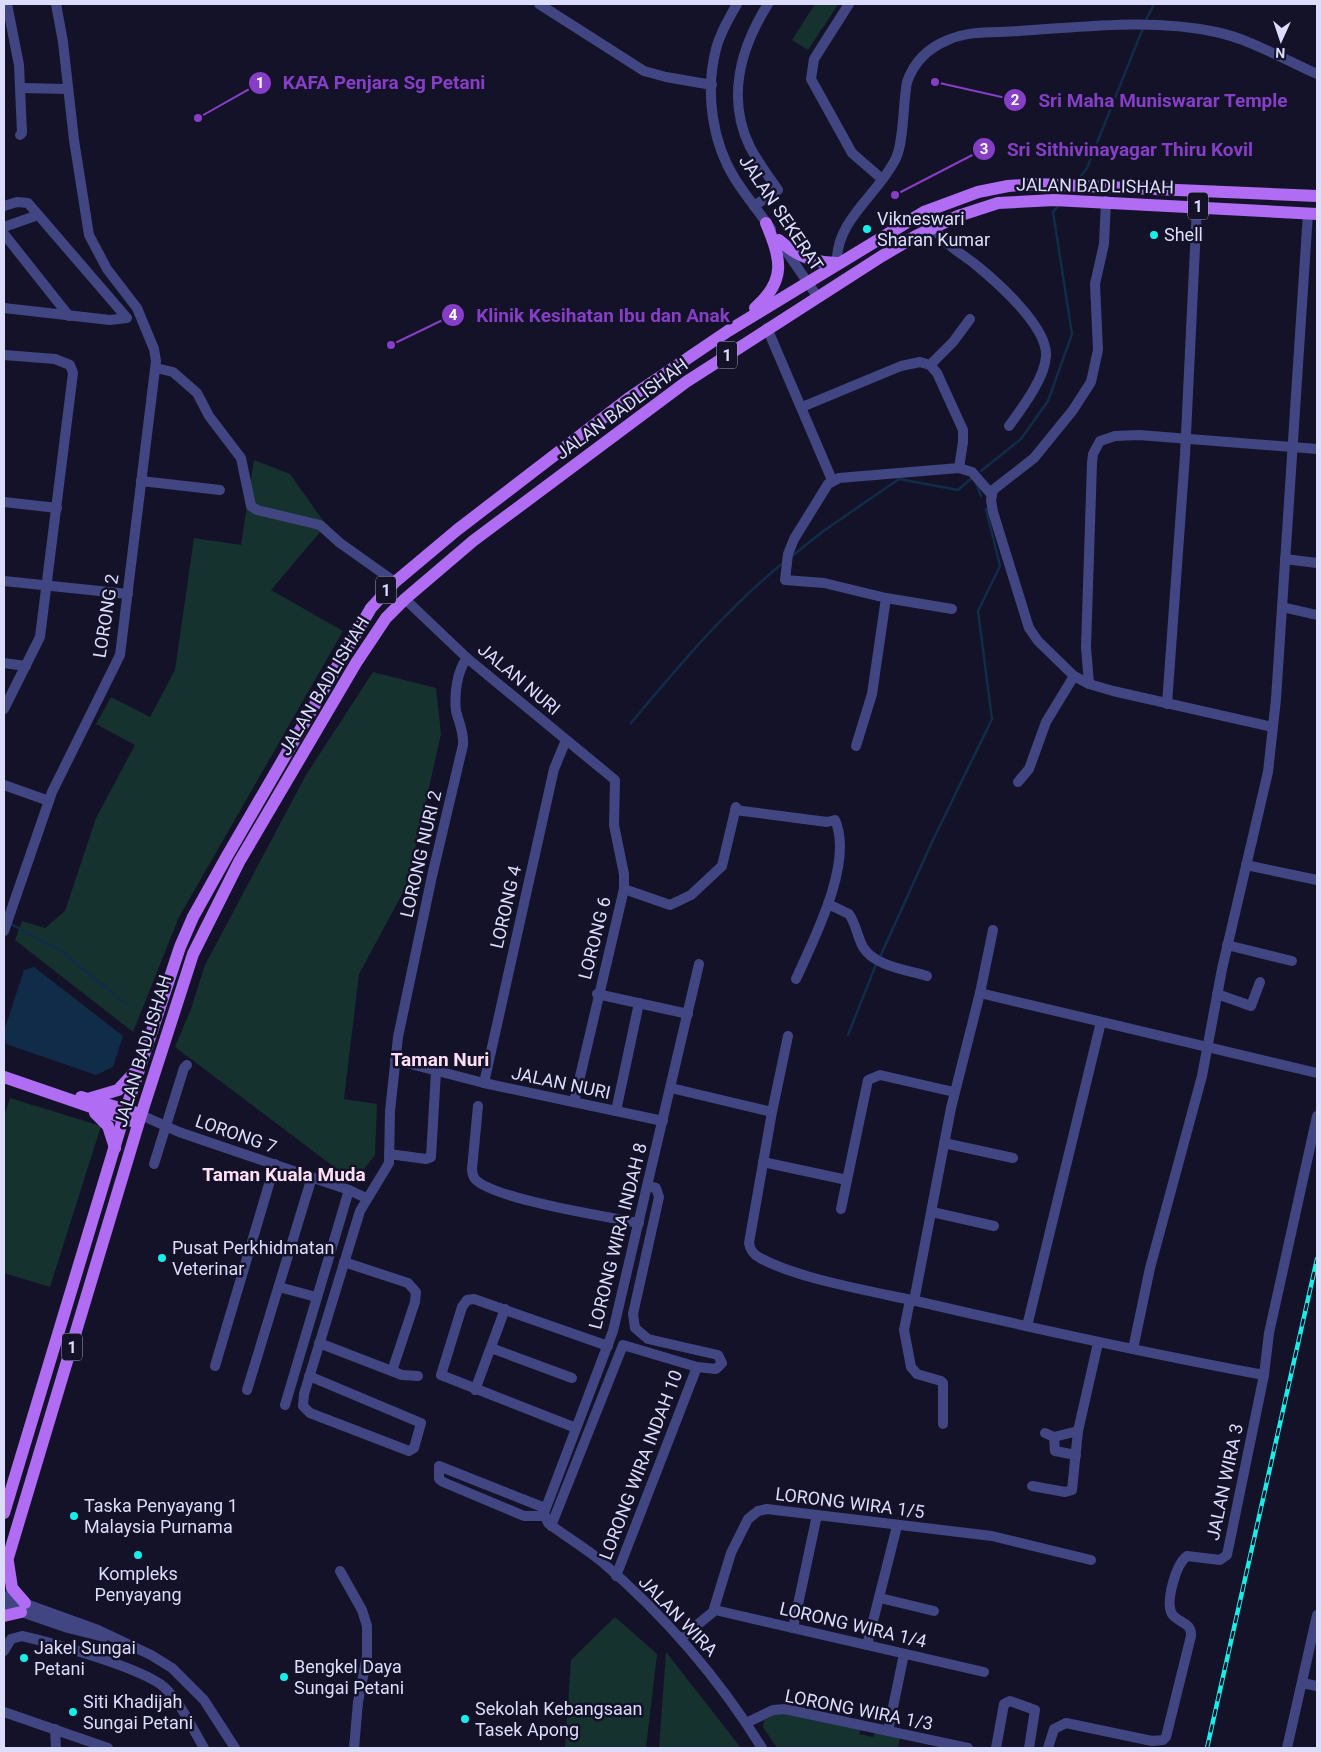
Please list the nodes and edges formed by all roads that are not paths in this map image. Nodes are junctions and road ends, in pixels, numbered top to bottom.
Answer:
1 (7, 4) edge
2 (56, 4) edge
3 (539, 4) edge
4 (737, 4) edge
5 (768, 4) edge
6 (849, 4) edge
7 (1317, 74) edge
8 (712, 85) junction
9 (21, 88) junction
10 (68, 89) junction
11 (20, 135) dead end
12 (882, 179) junction
13 (1317, 196) edge
14 (1106, 201) junction
15 (4, 206) edge
16 (754, 206) junction
17 (1197, 206) junction
18 (1312, 213) edge
19 (38, 215) junction
20 (766, 222) junction
21 (4, 227) edge
22 (934, 227) junction
23 (4, 234) edge
24 (779, 240) junction
25 (837, 263) junction
26 (807, 281) junction
27 (817, 296) junction
28 (4, 308) edge
29 (69, 316) junction
30 (970, 319) dead end
31 (766, 328) junction
32 (728, 331) junction
33 (4, 355) edge
34 (930, 364) junction
35 (156, 368) junction
36 (802, 408) junction
37 (1010, 426) dead end
38 (1185, 438) junction
39 (1293, 447) junction
40 (1317, 449) edge
41 (959, 468) junction
42 (832, 480) junction
43 (141, 481) junction
44 (220, 490) dead end
45 (991, 494) junction
46 (4, 502) edge
47 (57, 508) junction
48 (1285, 559) junction
49 (1317, 563) edge
50 (4, 581) edge
51 (395, 582) junction
52 (48, 586) junction
53 (128, 594) junction
54 (886, 598) junction
55 (404, 599) junction
56 (1282, 607) junction
57 (952, 609) dead end
58 (1317, 615) edge
59 (468, 658) junction
60 (4, 663) edge
61 (26, 666) junction
62 (1074, 676) junction
63 (1089, 684) junction
64 (1167, 704) junction
65 (4, 710) edge
66 (1273, 727) junction
67 (566, 740) junction
68 (856, 746) dead end
69 (615, 780) joint
70 (1018, 782) dead end
71 (4, 785) edge
72 (49, 801) junction
73 (227, 856) junction
74 (239, 862) junction
75 (1246, 865) junction
76 (1317, 880) edge
77 (624, 889) junction
78 (828, 904) junction
79 (993, 930) dead end
80 (4, 931) edge
81 (1227, 946) junction
82 (1292, 961) dead end
83 (699, 964) dead end
84 (927, 976) dead end
85 (796, 979) dead end
86 (1260, 982) dead end
87 (980, 993) junction
88 (597, 994) junction
89 (1217, 994) junction
90 (639, 1003) junction
91 (688, 1014) junction
92 (1101, 1022) junction
93 (788, 1036) dead end
94 (1208, 1046) junction
95 (395, 1060) junction
96 (141, 1066) junction
97 (188, 1066) dead end
98 (436, 1071) junction
99 (1317, 1073) edge
100 (4, 1076) edge
101 (484, 1082) junction
102 (671, 1088) junction
103 (954, 1092) junction
104 (85, 1102) junction
105 (574, 1102) junction
106 (478, 1106) dead end
107 (616, 1111) junction
108 (772, 1112) junction
109 (125, 1114) junction
110 (1317, 1116) edge
111 (140, 1119) junction
112 (663, 1121) junction
113 (166, 1127) junction
114 (944, 1143) junction
115 (115, 1148) junction
116 (389, 1154) junction
117 (1013, 1158) dead end
118 (763, 1162) junction
119 (154, 1164) dead end
120 (275, 1164) junction
121 (312, 1176) junction
122 (847, 1180) junction
123 (647, 1186) junction
124 (349, 1190) junction
125 (366, 1198) junction
126 (841, 1209) dead end
127 (932, 1212) junction
128 (639, 1223) junction
129 (994, 1226) dead end
130 (344, 1262) junction
131 (279, 1286) junction
132 (316, 1297) junction
133 (912, 1300) junction
134 (506, 1309) junction
135 (1026, 1326) junction
136 (319, 1343) junction
137 (609, 1343) junction
138 (1098, 1343) junction
139 (622, 1345) junction
140 (491, 1348) junction
141 (1133, 1350) junction
142 (214, 1366) dead end
143 (696, 1367) junction
144 (392, 1371) junction
145 (1264, 1375) junction
146 (309, 1376) junction
147 (418, 1376) dead end
148 (572, 1378) dead end
149 (247, 1390) dead end
150 (475, 1390) junction
151 (285, 1406) dead end
152 (943, 1424) dead end
153 (576, 1428) junction
154 (1078, 1431) junction
155 (1076, 1455) junction
156 (1032, 1486) dead end
157 (545, 1512) junction
158 (4, 1513) edge
159 (817, 1515) junction
160 (552, 1526) junction
161 (897, 1526) junction
162 (1091, 1560) dead end
163 (6, 1566) edge
164 (340, 1571) dead end
165 (616, 1576) junction
166 (4, 1596) edge
167 (880, 1598) junction
168 (4, 1606) edge
169 (23, 1608) junction
170 (714, 1610) junction
171 (934, 1611) dead end
172 (1317, 1615) edge
173 (4, 1616) edge
174 (793, 1628) junction
175 (681, 1638) junction
176 (867, 1645) junction
177 (4, 1651) edge
178 (904, 1654) junction
179 (984, 1672) dead end
180 (1302, 1683) junction
181 (1317, 1686) edge
182 (4, 1712) edge
183 (746, 1723) junction
184 (55, 1729) junction
185 (888, 1731) junction
186 (1143, 1744) edge
187 (56, 1748) edge
188 (108, 1748) edge
189 (204, 1748) edge
190 (235, 1748) edge
191 (354, 1748) edge
192 (762, 1748) edge
193 (968, 1748) edge
194 (996, 1748) edge
195 (1029, 1748) edge
196 (1048, 1748) edge
197 (1287, 1748) edge

1 - 9 street
2 - 10 street, LORONG 2
3 - 8 street
4 - 8 street, JALAN SEKERAT
5 - 16 street
6 - 12 street
7 - 12 street
8 - 16 street, JALAN SEKERAT
9 - 10 street
9 - 11 street
10 - 35 street, LORONG 2
12 - 25 street
13 - 25 main road, JALAN BADLISHAH / 1
14 - 17 main road, JALAN BADLISHAH / 1
14 - 22 main road, JALAN BADLISHAH / 1
14 - 45 street
15 - 19 street
16 - 20 street, JALAN SEKERAT
17 - 18 main road, JALAN BADLISHAH / 1
17 - 38 street
18 - 39 street
19 - 21 street
19 - 29 street
20 - 24 street, JALAN SEKERAT
20 - 32 main road
22 - 27 main road, JALAN BADLISHAH / 1
22 - 37 street
23 - 29 street
24 - 25 main road
24 - 26 street, JALAN SEKERAT
25 - 26 main road, JALAN BADLISHAH / 1
26 - 27 street, JALAN SEKERAT
26 - 32 main road, JALAN BADLISHAH / 1
27 - 31 main road, JALAN BADLISHAH / 1
28 - 29 street
30 - 34 street
31 - 36 street
31 - 55 main road, JALAN BADLISHAH / 1
32 - 51 main road, JALAN BADLISHAH / 1
33 - 47 street
34 - 36 street
34 - 41 street
35 - 43 street, LORONG 2
35 - 51 street
36 - 42 street
38 - 39 street
38 - 63 street
38 - 64 street
39 - 40 street
39 - 48 street
41 - 42 street
41 - 45 street
42 - 54 street
43 - 44 street
43 - 53 street, LORONG 2
45 - 62 street
46 - 47 street
47 - 52 street
48 - 49 street
48 - 56 street
50 - 52 street
51 - 73 main road, JALAN BADLISHAH / 1
52 - 53 street
52 - 61 street
53 - 72 street, LORONG 2
54 - 57 street
54 - 68 street
55 - 59 street, JALAN NURI
55 - 74 main road, JALAN BADLISHAH / 1
56 - 58 street
56 - 66 street
59 - 67 street, JALAN NURI
59 - 95 street, LORONG NURI 2
60 - 61 street
61 - 65 street
62 - 63 street
62 - 70 street
63 - 64 street
64 - 66 street
66 - 75 street
67 - 69 street, JALAN NURI
67 - 101 street, LORONG 4
69 - 77 street, LORONG 6
71 - 72 street
72 - 80 street, LORONG 2
73 - 74 main road
73 - 96 main road, JALAN BADLISHAH / 1
74 - 111 main road, JALAN BADLISHAH / 1
75 - 76 street
75 - 81 street
77 - 78 street
77 - 88 street, LORONG 6
78 - 84 street
78 - 85 street
79 - 87 street
81 - 82 street
81 - 89 street
83 - 91 street, LORONG WIRA INDAH 8
86 - 89 street
87 - 92 street
87 - 103 street
88 - 90 street
88 - 105 street, LORONG 6
89 - 94 street
90 - 91 street
90 - 107 street
91 - 102 street, LORONG WIRA INDAH 8
92 - 94 street
92 - 135 street
93 - 108 street
94 - 99 street
94 - 141 street
95 - 98 street, JALAN NURI
95 - 116 street, LORONG NURI 2
96 - 104 main road
96 - 109 main road, JALAN BADLISHAH / 1
97 - 113 street
98 - 101 street, JALAN NURI
98 - 116 street
100 - 104 main road
101 - 105 street, JALAN NURI
102 - 108 street
102 - 112 street, LORONG WIRA INDAH 8
103 - 114 street
103 - 122 street
104 - 109 main road
104 - 115 main road
105 - 107 street, JALAN NURI
106 - 128 street
107 - 112 street, JALAN NURI
108 - 118 street
109 - 111 main road
109 - 115 main road, JALAN BADLISHAH / 1
110 - 145 street, JALAN WIRA 3
111 - 113 street, LORONG 7
111 - 163 main road, JALAN BADLISHAH / 1
112 - 123 street, LORONG WIRA INDAH 8
113 - 119 street
113 - 120 street, LORONG 7
114 - 117 street
114 - 127 street
115 - 158 main road, JALAN BADLISHAH / 1
116 - 125 street, LORONG NURI 2
118 - 122 street
118 - 133 street
120 - 121 street, LORONG 7
120 - 142 street
121 - 124 street, LORONG 7
121 - 131 street
122 - 126 street
123 - 128 street, LORONG WIRA INDAH 8
123 - 143 street
124 - 125 street, LORONG 7
124 - 132 street
125 - 130 street, LORONG NURI 2
127 - 129 street
127 - 133 street
128 - 137 street, LORONG WIRA INDAH 8
130 - 136 street, LORONG NURI 2
130 - 144 street
131 - 132 street
131 - 149 street
132 - 151 street
133 - 135 street
133 - 152 street
134 - 137 street
134 - 140 street
134 - 150 street
135 - 138 street
136 - 144 street
136 - 146 street, LORONG NURI 2
137 - 139 street
137 - 153 street, LORONG WIRA INDAH 8
138 - 141 street
138 - 154 street
139 - 143 street
139 - 160 street
140 - 148 street
140 - 150 street
141 - 145 street
143 - 165 street, LORONG WIRA INDAH 10
144 - 147 street
145 - 186 street, JALAN WIRA 3
146 - 146 street, LORONG NURI 2
150 - 153 street
153 - 157 street, LORONG WIRA INDAH 8
154 - 155 street
154 - 155 street
155 - 156 street
157 - 157 street
157 - 160 street, JALAN WIRA
159 - 161 street, LORONG WIRA 1/5
159 - 170 street, LORONG WIRA 1/5
159 - 174 street
160 - 165 street, JALAN WIRA
161 - 162 street, LORONG WIRA 1/5
161 - 167 street
163 - 169 main road
164 - 191 street
165 - 175 street, JALAN WIRA
166 - 169 street
167 - 171 street
167 - 176 street
168 - 169 street
169 - 173 main road
169 - 190 street
170 - 174 street, LORONG WIRA 1/4
170 - 175 street
172 - 180 street
174 - 176 street, LORONG WIRA 1/4
175 - 183 street, JALAN WIRA
176 - 178 street, LORONG WIRA 1/4
177 - 189 street
178 - 179 street, LORONG WIRA 1/4
178 - 185 street
180 - 181 street
180 - 197 street
182 - 184 street
183 - 185 street, LORONG WIRA 1/3
183 - 192 street, JALAN WIRA
184 - 187 street
184 - 188 street
185 - 193 street, LORONG WIRA 1/3
186 - 196 street, JALAN WIRA 3
194 - 195 street

